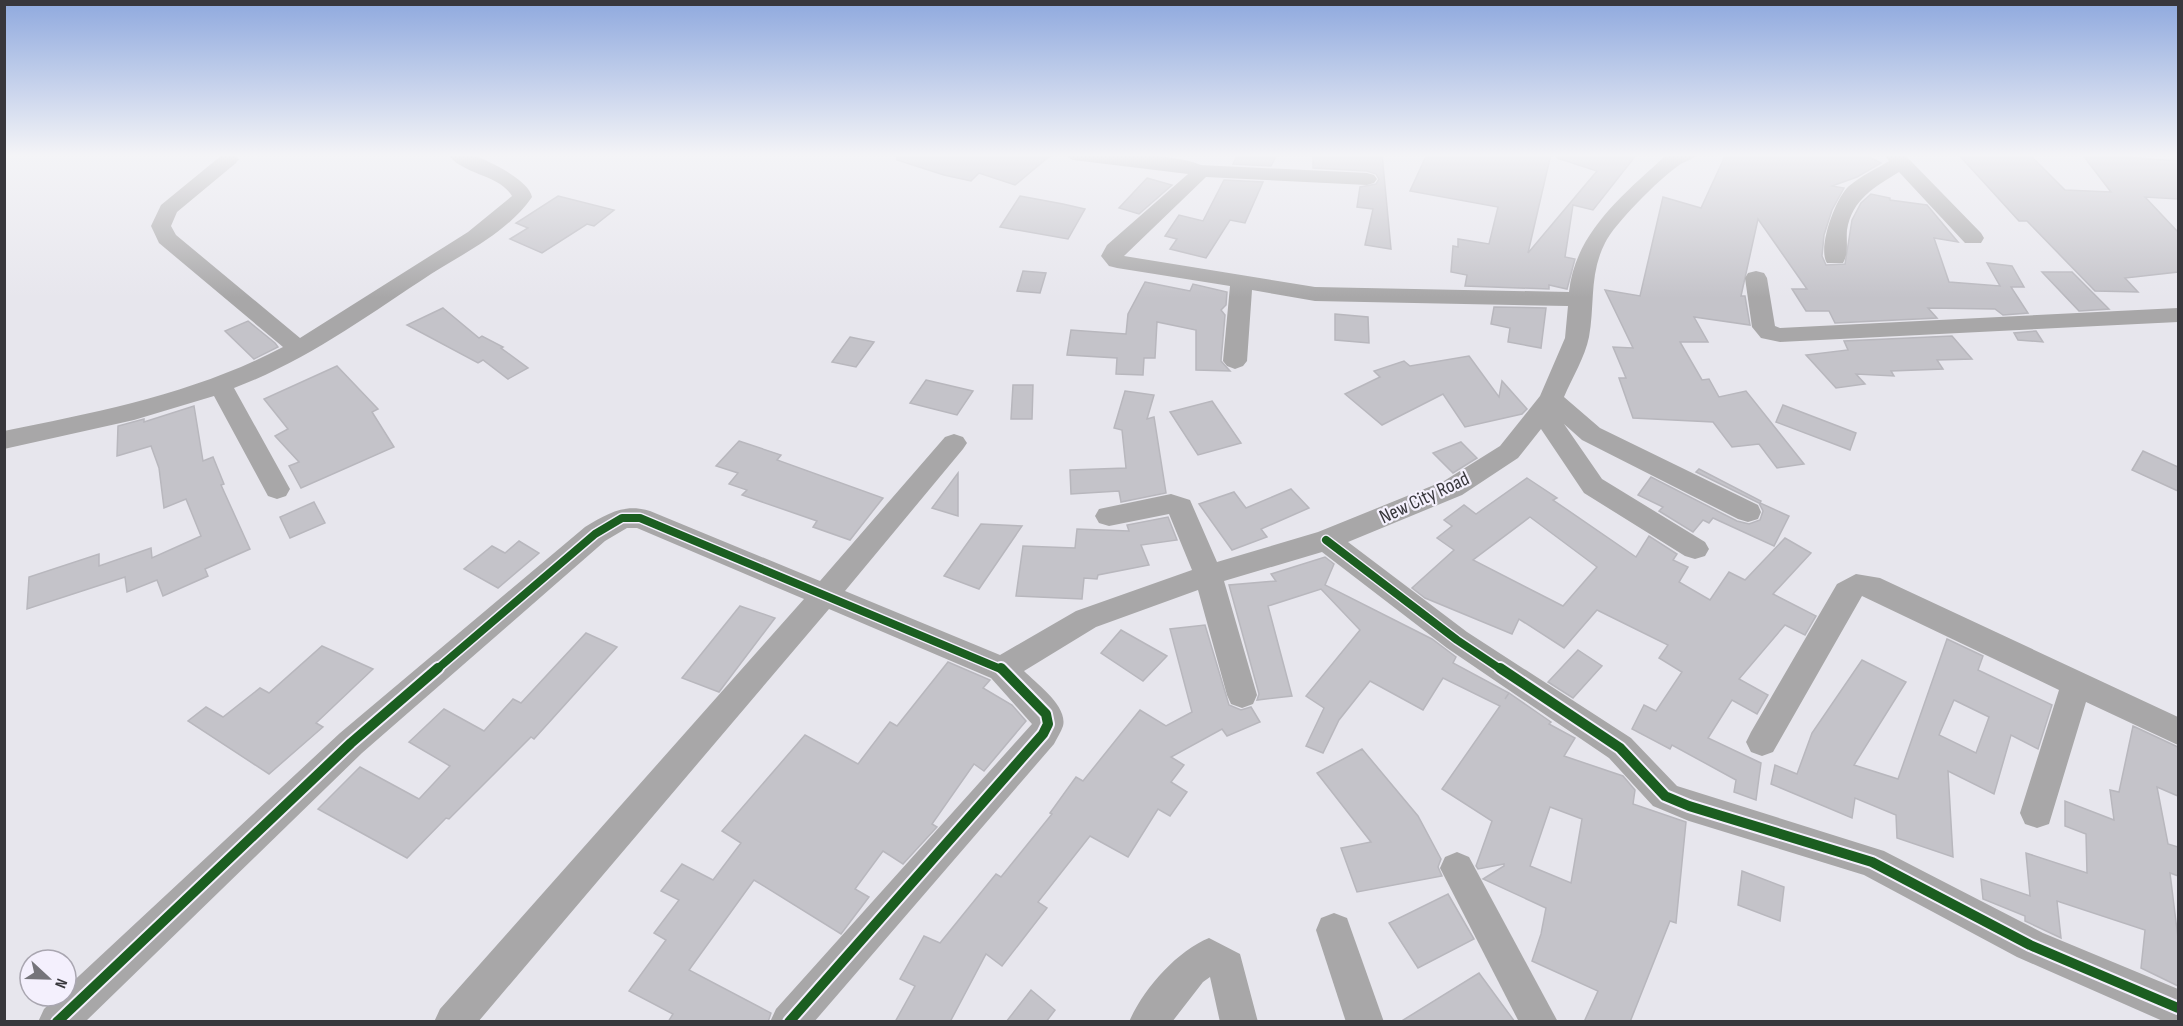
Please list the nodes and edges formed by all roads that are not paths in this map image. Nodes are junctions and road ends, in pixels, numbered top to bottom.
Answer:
1 (177, 202) edge
2 (518, 202) edge
3 (1168, 202) edge
4 (1628, 202) edge
5 (1850, 202) edge
6 (1938, 202) edge
7 (1972, 238) dead end
8 (1835, 258) dead end
9 (1756, 278) dead end
10 (1241, 282) junction
11 (1580, 300) junction
12 (2178, 315) edge
13 (299, 349) junction
14 (1235, 361) dead end
15 (220, 385) junction
16 (1546, 405) junction
17 (4, 440) edge
18 (954, 442) dead end
19 (277, 489) dead end
20 (1748, 512) dead end
21 (1109, 516) dead end
22 (1326, 540) junction
23 (1695, 549) dead end
24 (1208, 575) junction
25 (826, 594) junction
26 (1002, 669) junction
27 (2076, 683) junction
28 (1242, 695) dead end
29 (2178, 732) edge
30 (1762, 742) dead end
31 (2037, 813) dead end
32 (1457, 868) dead end
33 (1334, 930) dead end
34 (2178, 1008) edge
35 (57, 1022) edge
36 (453, 1022) edge
37 (789, 1022) edge
38 (1148, 1022) edge
39 (1239, 1022) edge
40 (1365, 1022) edge
41 (1539, 1022) edge

1 - 13 street
2 - 13 street
3 - 10 street
4 - 11 street, New City Road
5 - 8 street
6 - 7 street
9 - 12 street
10 - 11 street
10 - 14 street
11 - 16 street, New City Road
13 - 15 street
15 - 17 street
15 - 19 street
16 - 20 street
16 - 22 street, New City Road
16 - 23 street
18 - 25 street
21 - 24 street
22 - 24 street, New City Road
22 - 34 street
24 - 26 street, New City Road
24 - 28 street
25 - 26 street
25 - 35 street
25 - 36 street
26 - 37 street
27 - 29 street
27 - 30 street
27 - 31 street
32 - 41 street
33 - 40 street
38 - 39 street

